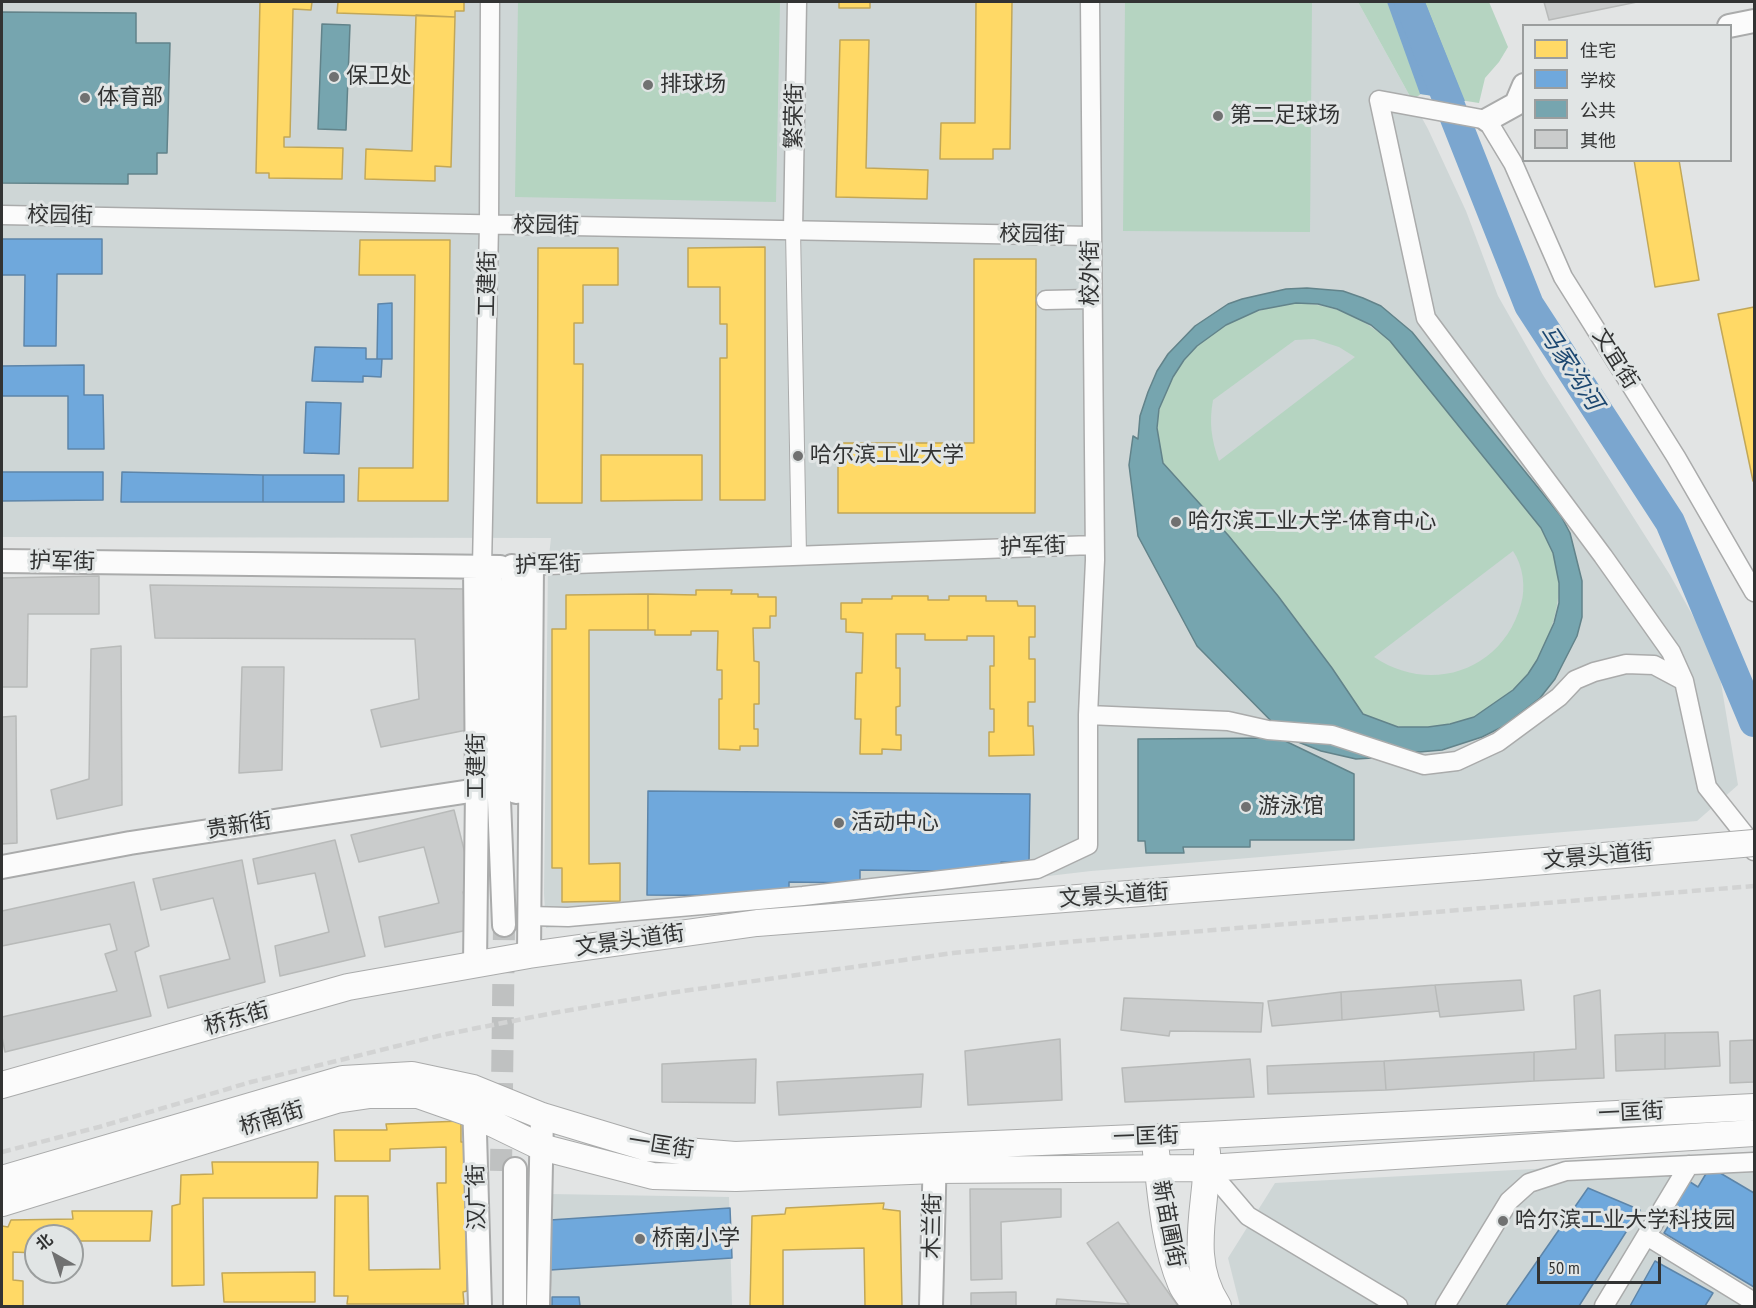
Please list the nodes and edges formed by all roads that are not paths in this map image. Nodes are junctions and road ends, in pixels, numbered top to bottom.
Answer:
1 (490, 2) edge
2 (797, 2) edge
3 (1090, 2) edge
4 (1755, 21) edge
5 (1732, 25) edge
6 (1522, 90) edge
7 (1487, 120) junction
8 (2, 215) edge
9 (489, 224) junction
10 (793, 230) junction
11 (1091, 236) junction
12 (1091, 299) junction
13 (1046, 300) dead end
14 (1093, 545) junction
15 (799, 556) junction
16 (2, 561) edge
17 (498, 566) junction
18 (1755, 592) edge
19 (1684, 681) junction
20 (1088, 715) junction
21 (477, 790) junction
22 (1755, 843) edge
23 (1755, 853) edge
24 (2, 867) edge
25 (517, 922) junction
26 (529, 956) junction
27 (475, 965) junction
28 (2, 1085) edge
29 (473, 1088) junction
30 (1755, 1107) edge
31 (476, 1115) junction
32 (542, 1116) junction
33 (1755, 1133) edge
34 (1206, 1135) junction
35 (1154, 1137) junction
36 (541, 1147) junction
37 (935, 1158) junction
38 (1755, 1161) edge
39 (1689, 1165) junction
40 (1158, 1168) junction
41 (1207, 1168) junction
42 (2, 1179) edge
43 (2, 1203) edge
44 (1647, 1236) junction
45 (1755, 1302) edge
46 (480, 1306) edge
47 (500, 1306) edge
48 (515, 1306) edge
49 (538, 1306) edge
50 (932, 1306) edge
51 (1196, 1306) edge
52 (1218, 1306) edge
53 (1398, 1306) edge
54 (1445, 1306) edge
55 (1604, 1306) edge

1 - 9 street, 工建街
2 - 10 street, 繁荣街
3 - 11 street, 校外街
4 - 5 street
6 - 7 street
7 - 18 street, 文宜街
7 - 19 street
8 - 9 street, 校园街
9 - 10 street, 校园街
9 - 17 street, 工建街
10 - 11 street, 校园街
10 - 15 street
11 - 12 street, 校外街
12 - 13 street
12 - 14 street, 校外街
14 - 15 street, 护军街
14 - 20 street, 校外街
15 - 17 street, 护军街
16 - 17 street, 护军街
17 - 21 street, 工建街
17 - 25 street, 工建街
17 - 25 street, 工建街
19 - 20 street
19 - 23 street
20 - 25 street, 校外街
21 - 24 street, 贵新街
21 - 27 street, 工建街
22 - 26 main road, 文景头道街, bridge
25 - 26 street, 工建街
26 - 27 main road, 文景头道街
27 - 28 main road, 桥东街
29 - 31 street, 汉广街
29 - 32 main road, 桥南街
29 - 42 main road, 桥南街
30 - 34 main road, 一匡街
31 - 36 main road, 桥南街
31 - 43 main road, 桥南街
31 - 46 street, 汉广街
32 - 36 street
32 - 37 main road, 一匡街
33 - 41 main road, 一匡街
34 - 35 main road, 一匡街
34 - 41 main road, 新苗圃街
35 - 37 main road, 一匡街
35 - 40 main road, 新苗圃街
36 - 37 main road, 一匡街
36 - 49 street
37 - 40 main road, 一匡街
37 - 50 street, 木兰街
38 - 39 street
39 - 44 street
39 - 54 street
40 - 41 main road, 一匡街
40 - 51 main road, 新苗圃街
41 - 52 main road, 新苗圃街
41 - 53 street
44 - 45 street
44 - 55 street
47 - 48 street, 汉广街

